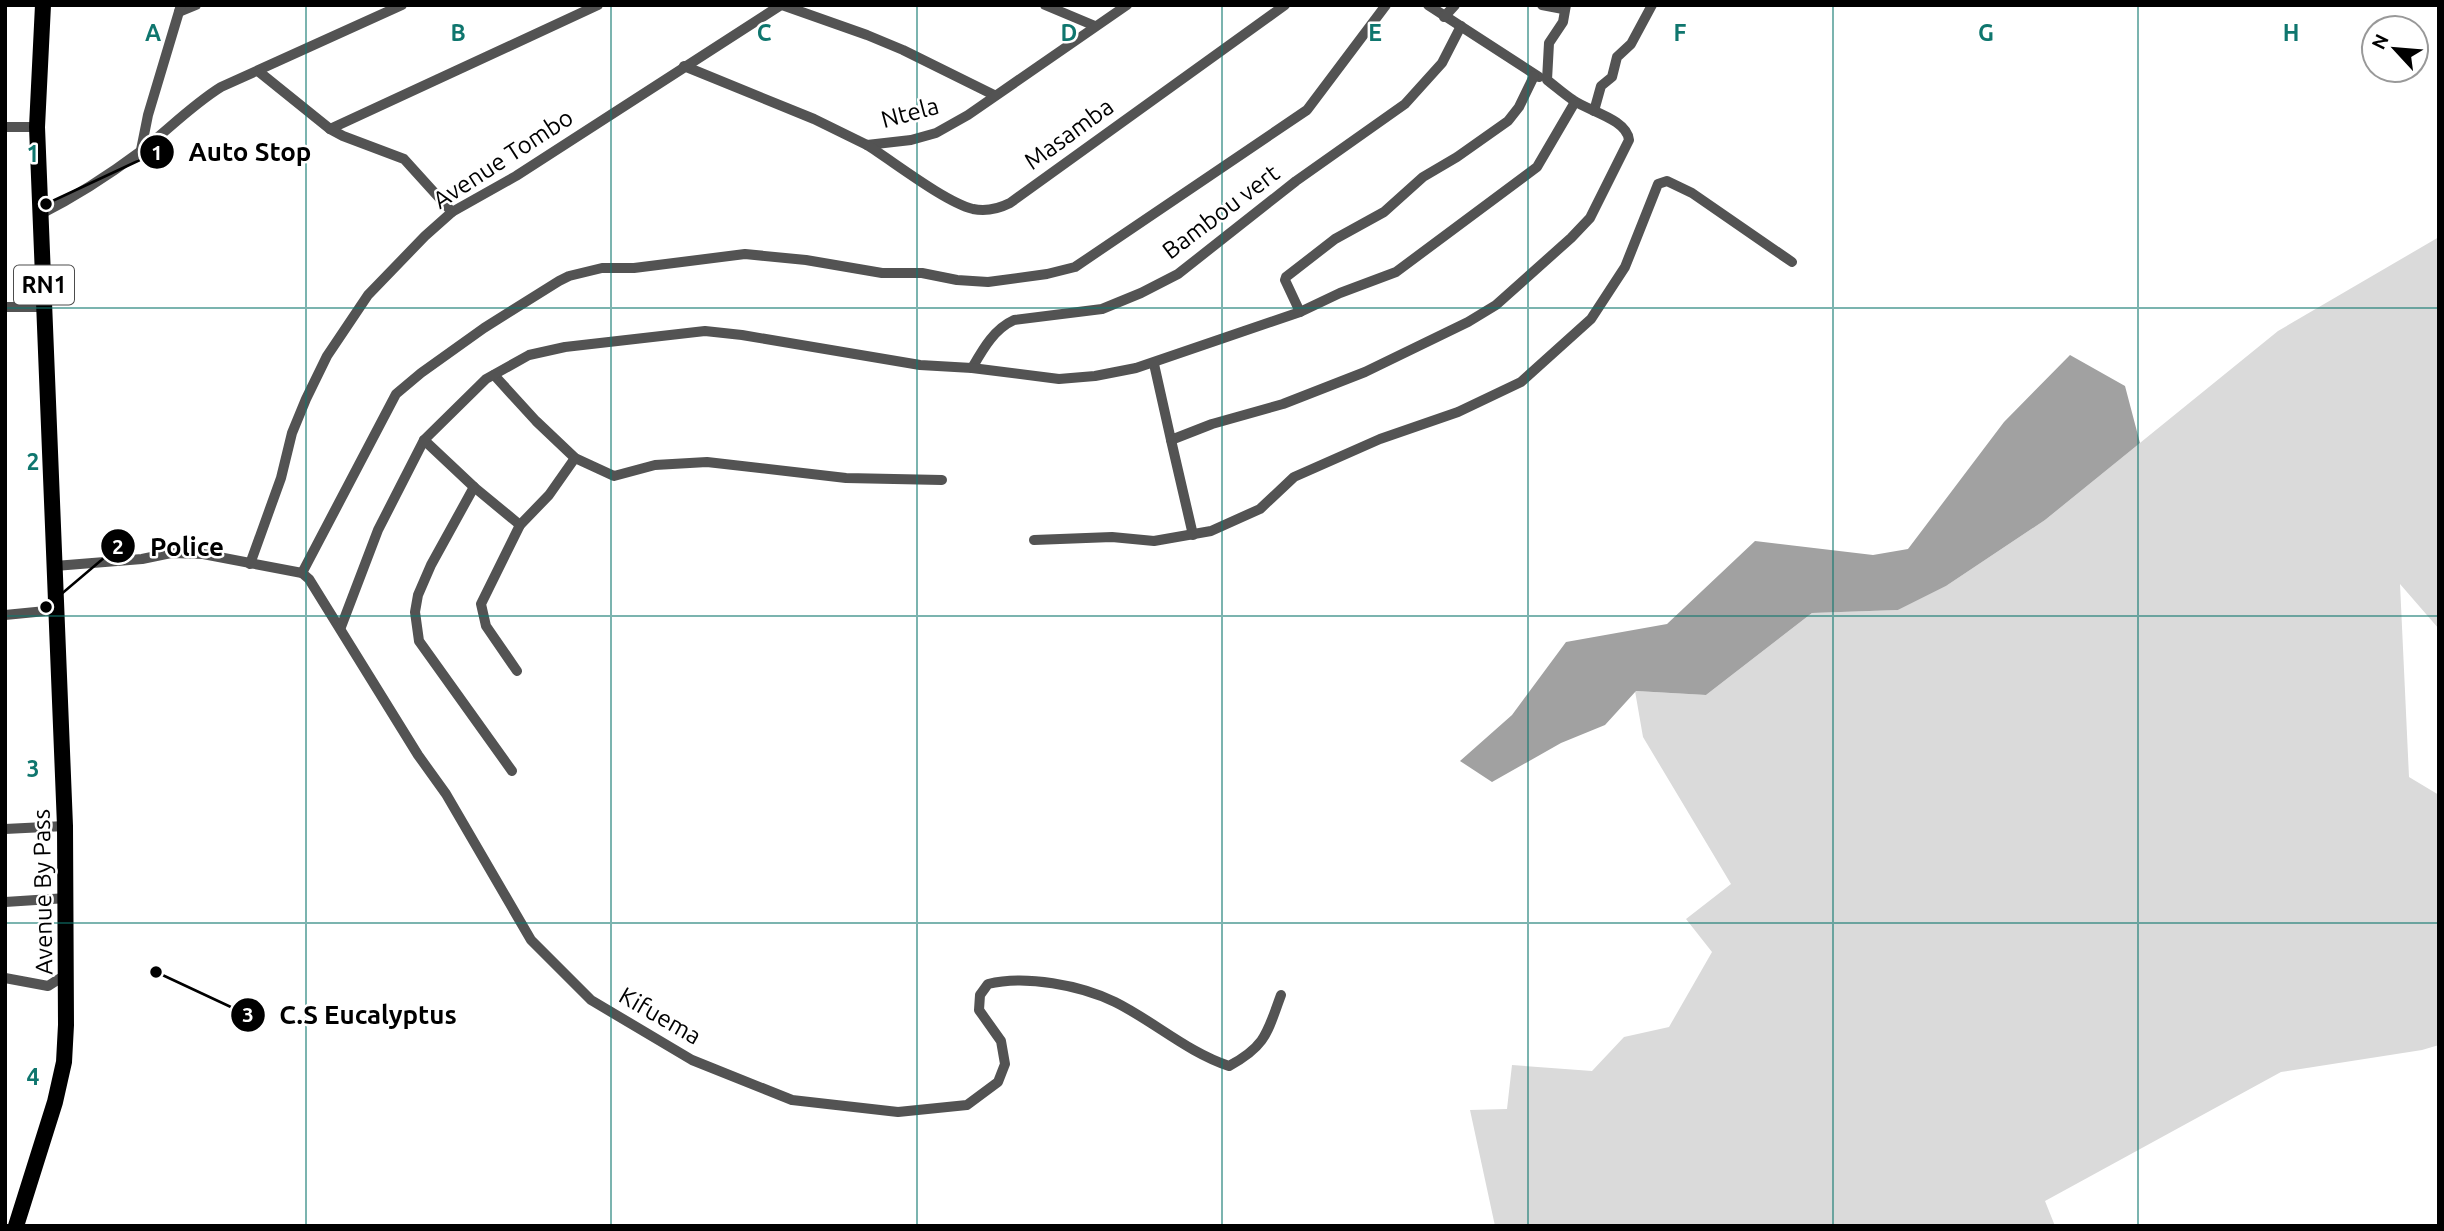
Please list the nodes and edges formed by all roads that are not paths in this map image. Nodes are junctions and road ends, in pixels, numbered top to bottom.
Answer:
1 (43, 5) edge
2 (196, 5) edge
3 (402, 5) edge
4 (598, 5) edge
5 (781, 5) edge
6 (1045, 5) edge
7 (1127, 5) edge
8 (1386, 5) edge
9 (1428, 5) edge
10 (1455, 5) edge
11 (1542, 5) edge
12 (1652, 5) edge
13 (1282, 6) edge
14 (1564, 7) edge
15 (180, 8) edge
16 (1444, 17) junction
17 (1095, 26) junction
18 (1461, 26) junction
19 (684, 66) junction
20 (258, 71) junction
21 (1534, 76) junction
22 (1546, 80) junction
23 (994, 95) junction
24 (1575, 102) junction
25 (1594, 111) junction
26 (5, 127) edge
27 (37, 127) junction
28 (330, 128) junction
29 (867, 145) junction
30 (141, 151) junction
31 (452, 212) junction
32 (39, 215) junction
33 (1792, 262) dead end
34 (5, 307) edge
35 (46, 307) junction
36 (1300, 312) junction
37 (1154, 364) junction
38 (972, 368) junction
39 (494, 374) junction
40 (424, 440) junction
41 (1171, 440) junction
42 (575, 458) junction
43 (942, 480) dead end
44 (474, 487) junction
45 (520, 525) junction
46 (1193, 535) junction
47 (1034, 540) dead end
48 (250, 564) junction
49 (55, 566) junction
50 (302, 573) junction
51 (56, 610) junction
52 (5, 615) edge
53 (341, 627) junction
54 (517, 671) dead end
55 (512, 771) dead end
56 (65, 826) junction
57 (5, 829) edge
58 (67, 898) junction
59 (5, 902) edge
60 (67, 974) junction
61 (5, 978) edge
62 (1280, 995) dead end
63 (16, 1226) edge

1 - 27 highway, Avenue By Pass / RN1
2 - 15 street
3 - 20 street
4 - 28 street
5 - 19 street, Avenue Tombo
5 - 23 street
6 - 17 street
7 - 17 street, Ntela
8 - 50 street
9 - 16 street
10 - 16 street
11 - 14 street
12 - 25 street
13 - 29 street, Masamba
14 - 22 street
15 - 30 street
16 - 18 street
17 - 23 street, Ntela
18 - 21 street
18 - 38 street, Bambou vert
19 - 29 street, Ntela
19 - 31 street, Avenue Tombo
20 - 28 street
20 - 30 street
21 - 22 street
21 - 36 street
22 - 24 street
23 - 29 street, Ntela
24 - 25 street
24 - 36 street
25 - 41 street
26 - 27 street
27 - 32 highway, Avenue By Pass / RN1
28 - 31 street
30 - 32 street
31 - 48 street, Avenue Tombo
32 - 35 highway, Avenue By Pass / RN1
33 - 46 street
34 - 35 street
35 - 49 highway, Avenue By Pass / RN1
36 - 37 street
37 - 38 street
37 - 41 street
38 - 39 street
39 - 40 street
39 - 42 street
40 - 44 street
40 - 53 street
41 - 46 street
42 - 43 street
42 - 45 street
44 - 45 street
44 - 55 street
45 - 54 street
46 - 47 street
48 - 49 street
48 - 50 street
49 - 51 highway, Avenue By Pass / RN1
50 - 53 street, Kifuema
51 - 52 street
51 - 56 highway, Avenue By Pass / RN1
53 - 62 street, Kifuema
56 - 57 street
56 - 58 highway, Avenue By Pass / RN1
58 - 59 street
58 - 60 highway, Avenue By Pass / RN1
60 - 61 street
60 - 63 highway, Avenue By Pass / RN1

